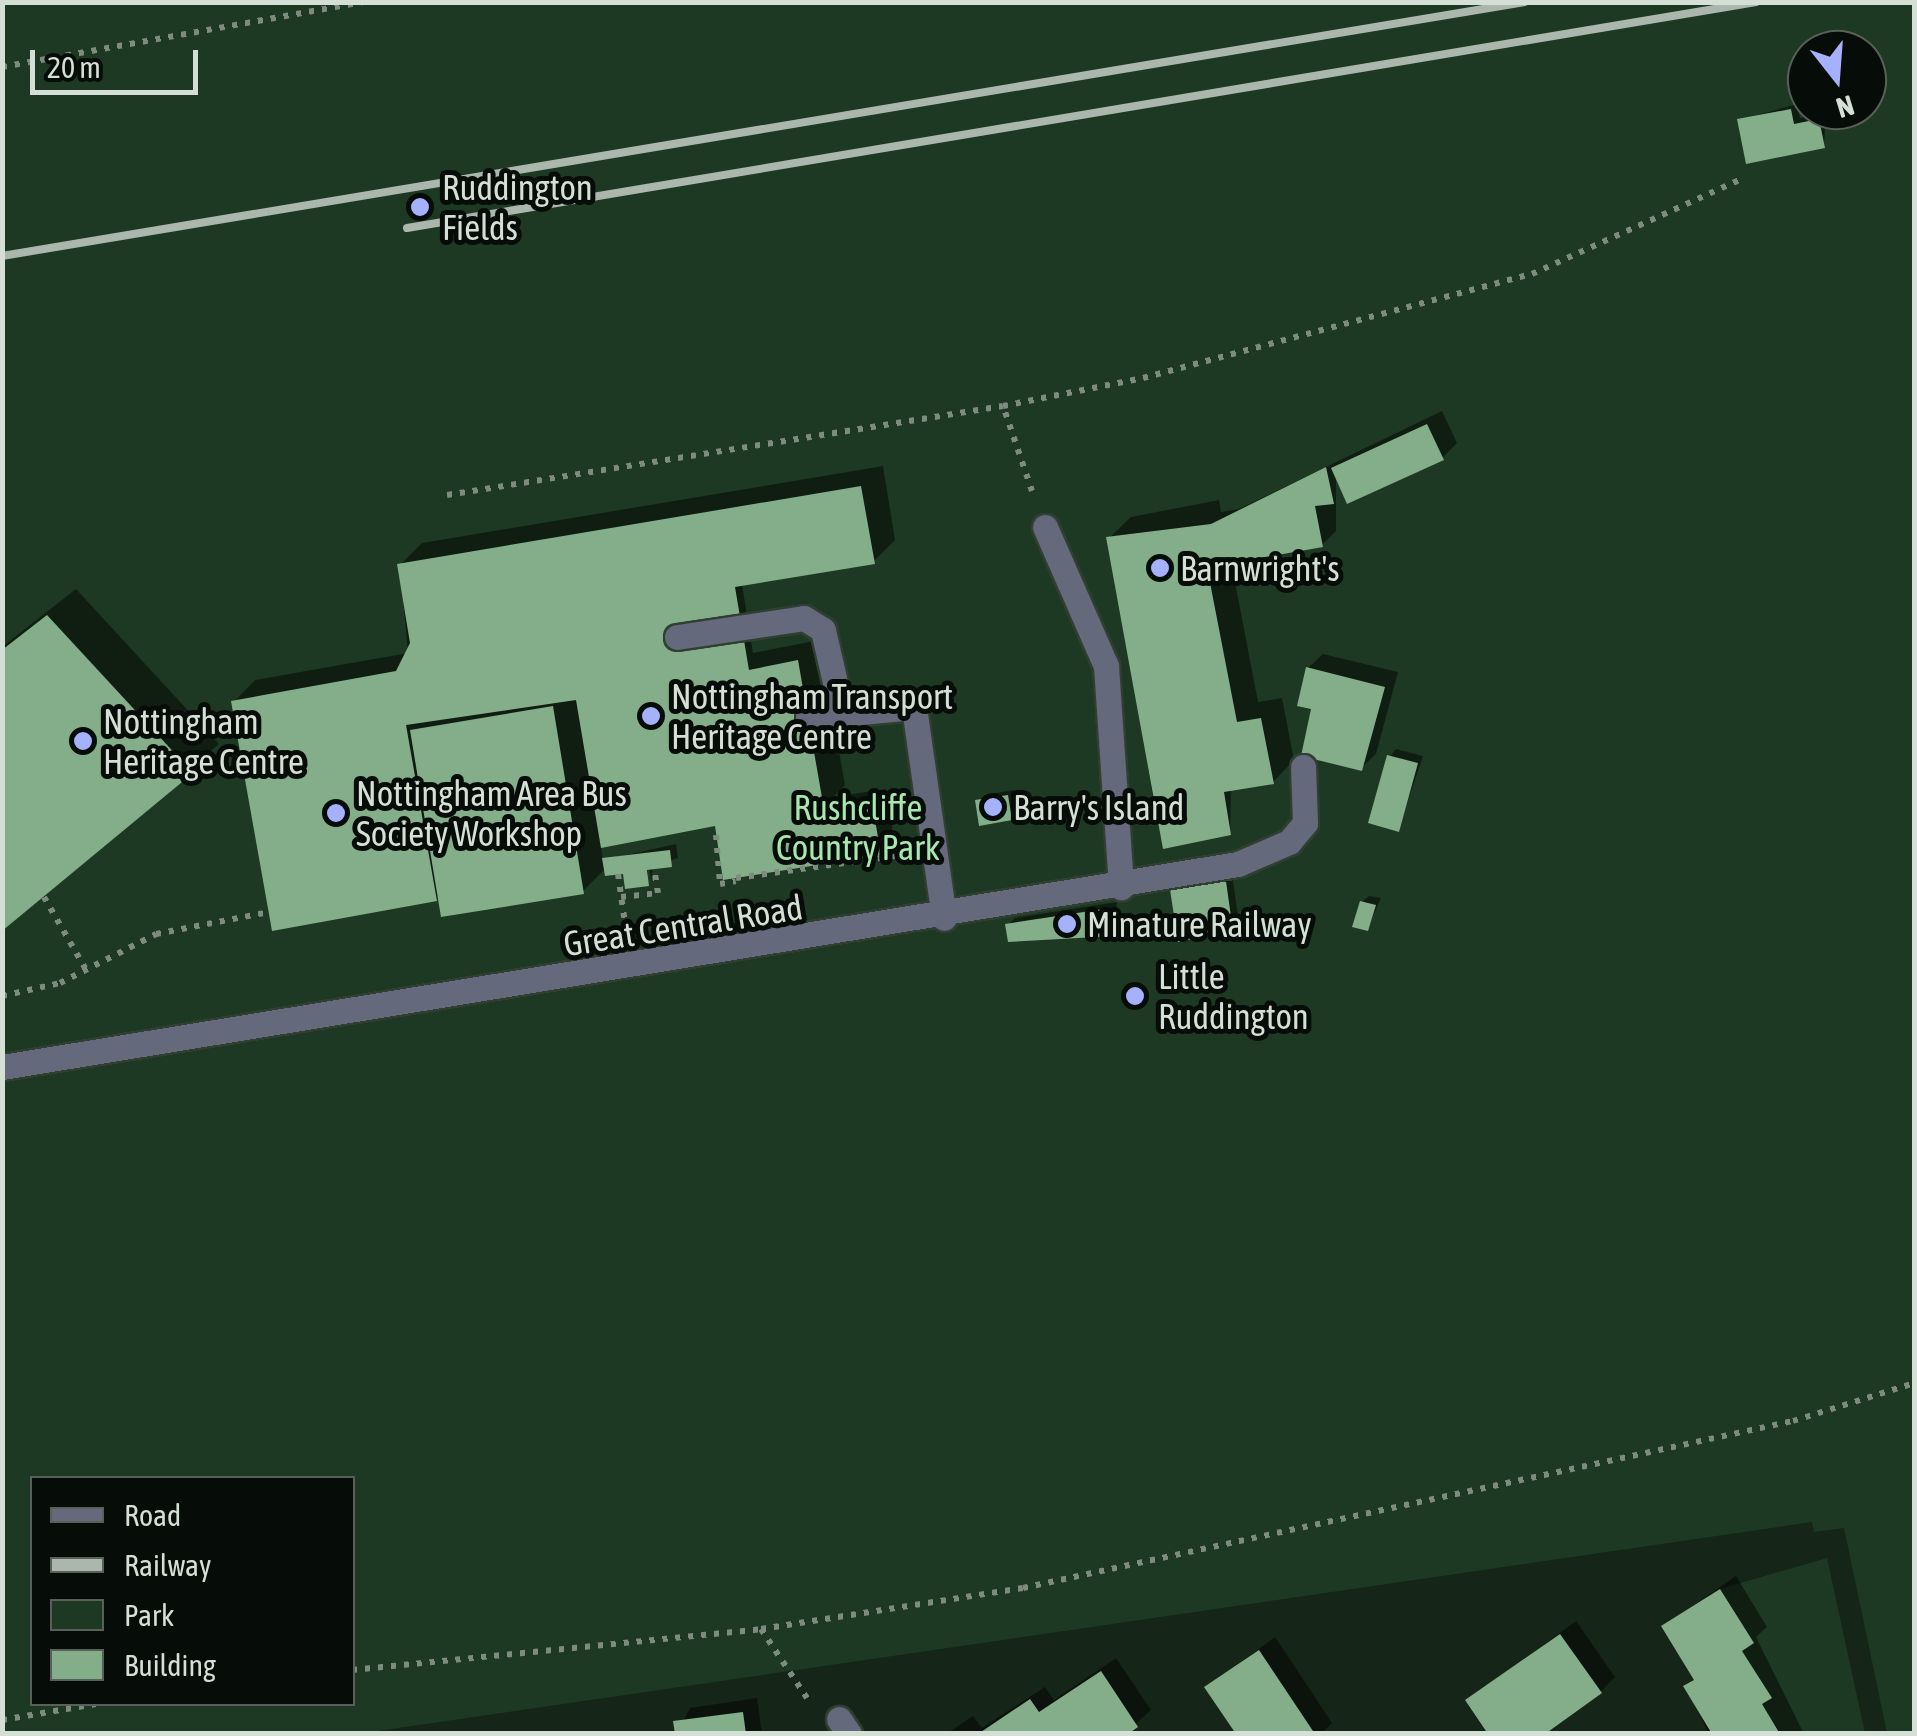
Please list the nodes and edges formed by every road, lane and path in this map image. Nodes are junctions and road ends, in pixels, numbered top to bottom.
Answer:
1 (364, 2) edge
2 (2, 67) edge
3 (1740, 180) dead end
4 (1002, 406) junction
5 (447, 495) dead end
6 (1045, 527) joint
7 (677, 637) dead end
8 (842, 713) junction
9 (808, 717) dead end
10 (1303, 767) dead end
11 (716, 835) dead end
12 (879, 844) dead end
13 (934, 847) junction
14 (884, 857) junction
15 (654, 869) dead end
16 (1121, 887) junction
17 (622, 897) dead end
18 (44, 898) dead end
19 (268, 912) dead end
20 (944, 918) junction
21 (85, 968) junction
22 (2, 996) edge
23 (2, 1067) edge
24 (1914, 1383) edge
25 (761, 1629) junction
26 (355, 1670) edge
27 (84, 1706) edge
28 (2, 1720) edge
29 (844, 1726) edge

1 - 2 path
3 - 4 path
4 - 5 path
4 - 6 path
6 - 16 lane
7 - 8 lane
8 - 9 lane
8 - 13 lane
10 - 16 lane, Great Central Road
11 - 14 path
12 - 14 path
13 - 14 path
13 - 20 lane
15 - 17 path
16 - 20 lane, Great Central Road
18 - 21 path
19 - 21 path
20 - 23 lane, Great Central Road
21 - 22 path
24 - 25 path
25 - 26 path
25 - 29 path
27 - 28 path

